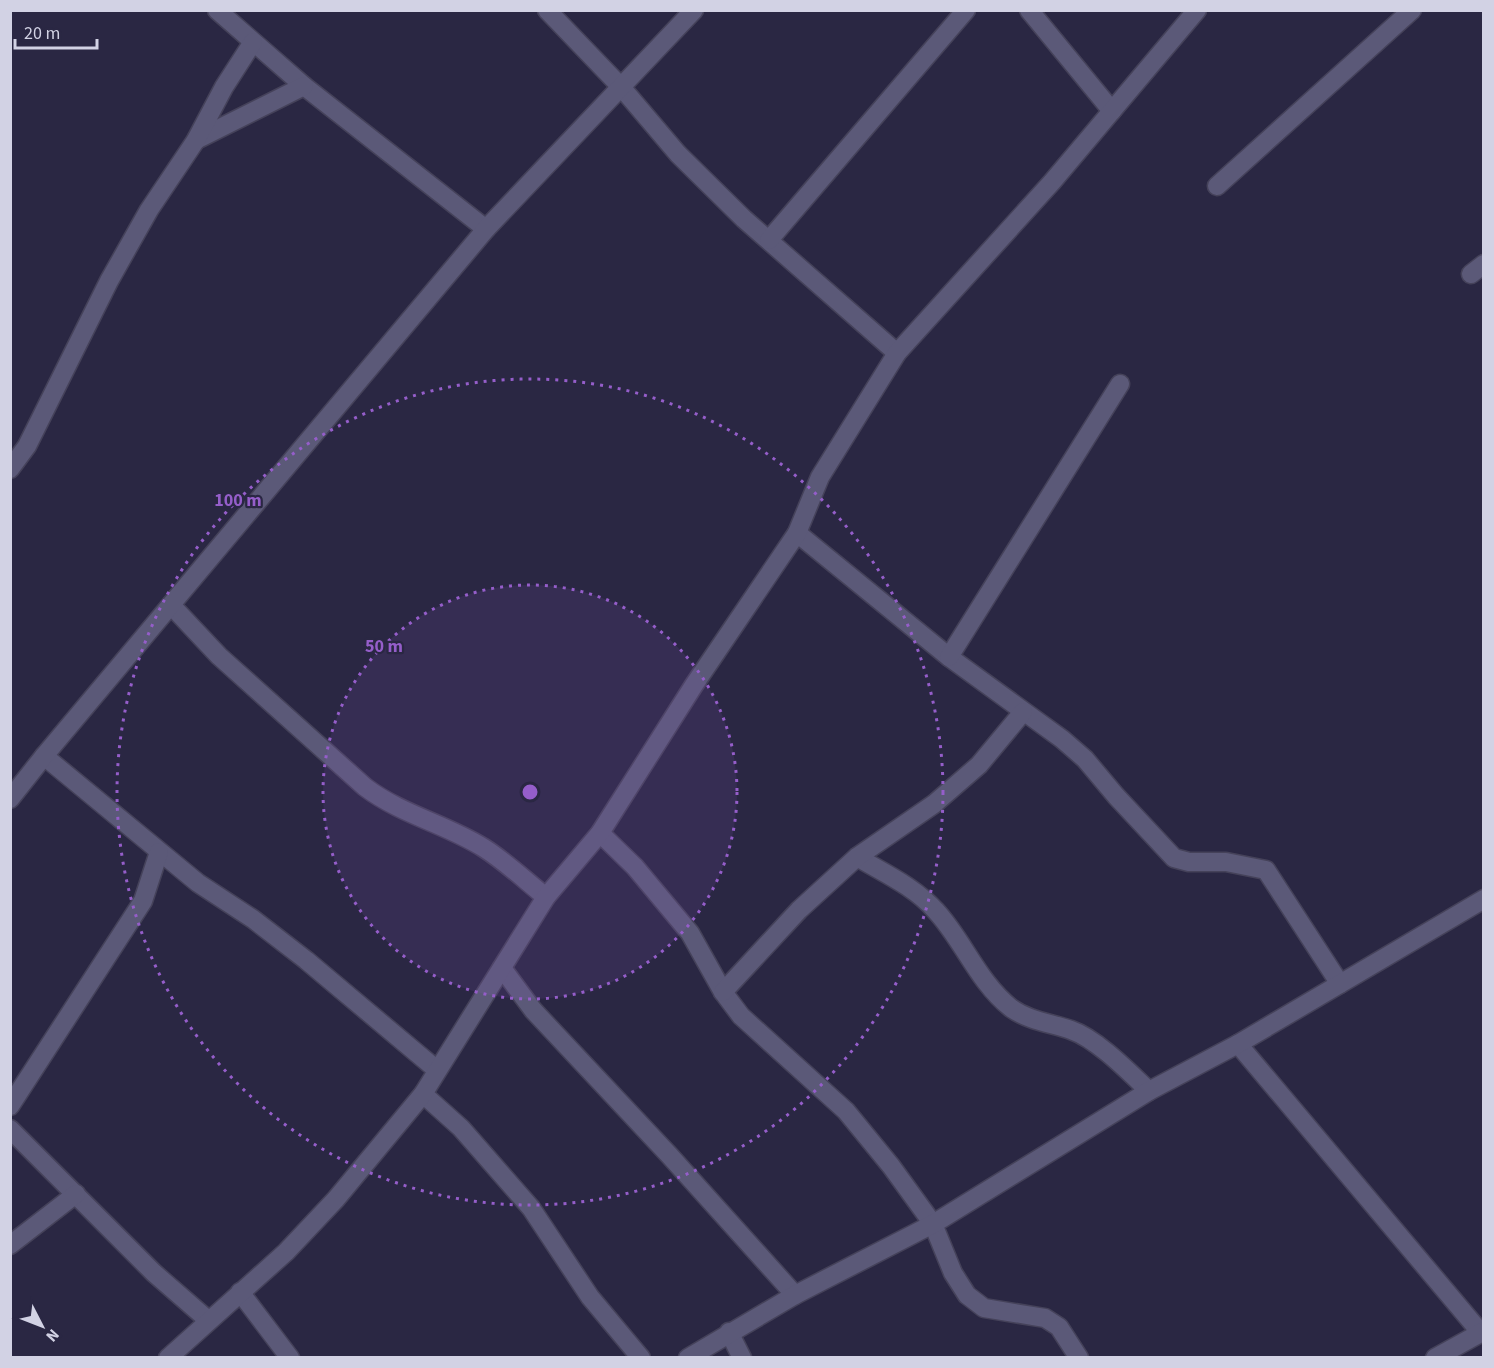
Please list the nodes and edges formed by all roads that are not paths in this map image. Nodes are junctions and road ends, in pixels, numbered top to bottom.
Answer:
1 (218, 10) edge
2 (547, 10) edge
3 (694, 10) edge
4 (966, 10) edge
5 (1029, 10) edge
6 (1197, 10) edge
7 (1412, 10) edge
8 (253, 42) junction
9 (304, 86) junction
10 (622, 88) junction
11 (1112, 111) junction
12 (196, 140) junction
13 (1216, 186) dead end
14 (486, 229) junction
15 (769, 240) junction
16 (897, 353) junction
17 (1120, 384) dead end
18 (10, 469) edge
19 (797, 533) junction
20 (171, 605) junction
21 (949, 657) junction
22 (1023, 712) junction
23 (44, 756) junction
24 (10, 799) edge
25 (600, 833) junction
26 (159, 852) junction
27 (857, 857) junction
28 (546, 897) junction
29 (1484, 899) edge
30 (502, 968) junction
31 (1340, 984) junction
32 (723, 993) junction
33 (1238, 1044) junction
34 (437, 1070) junction
35 (1149, 1091) junction
36 (423, 1094) junction
37 (10, 1106) edge
38 (10, 1129) edge
39 (76, 1194) junction
40 (933, 1224) junction
41 (10, 1245) edge
42 (240, 1292) junction
43 (795, 1295) junction
44 (208, 1320) junction
45 (729, 1332) junction
46 (1482, 1332) edge
47 (168, 1358) edge
48 (290, 1358) edge
49 (641, 1358) edge
50 (688, 1358) edge
51 (742, 1358) edge
52 (1079, 1358) edge
53 (1435, 1358) edge

1 - 8 street
2 - 10 street
3 - 10 street
4 - 15 street
5 - 11 street
6 - 11 street
7 - 13 street
8 - 9 street
8 - 12 street
9 - 12 street
9 - 14 street
10 - 14 street
10 - 15 street
11 - 16 street
12 - 18 street
14 - 20 street
15 - 16 street
16 - 19 street
17 - 21 street
19 - 21 street
19 - 25 street
20 - 23 street
20 - 28 street
21 - 22 street
22 - 27 street
22 - 31 street
23 - 24 street
23 - 26 street
25 - 28 street
25 - 32 street
26 - 34 street
26 - 37 street
27 - 32 street
27 - 35 street
28 - 30 street
29 - 31 street
30 - 34 street
30 - 43 street
31 - 33 street
32 - 40 street
33 - 35 street
33 - 46 street
34 - 36 street
35 - 40 street
36 - 42 street
36 - 49 street
38 - 39 street
39 - 41 street
39 - 44 street
40 - 43 street
40 - 52 street
42 - 44 street
42 - 48 street
43 - 45 street
44 - 47 street
45 - 50 street
45 - 51 street
46 - 53 street

